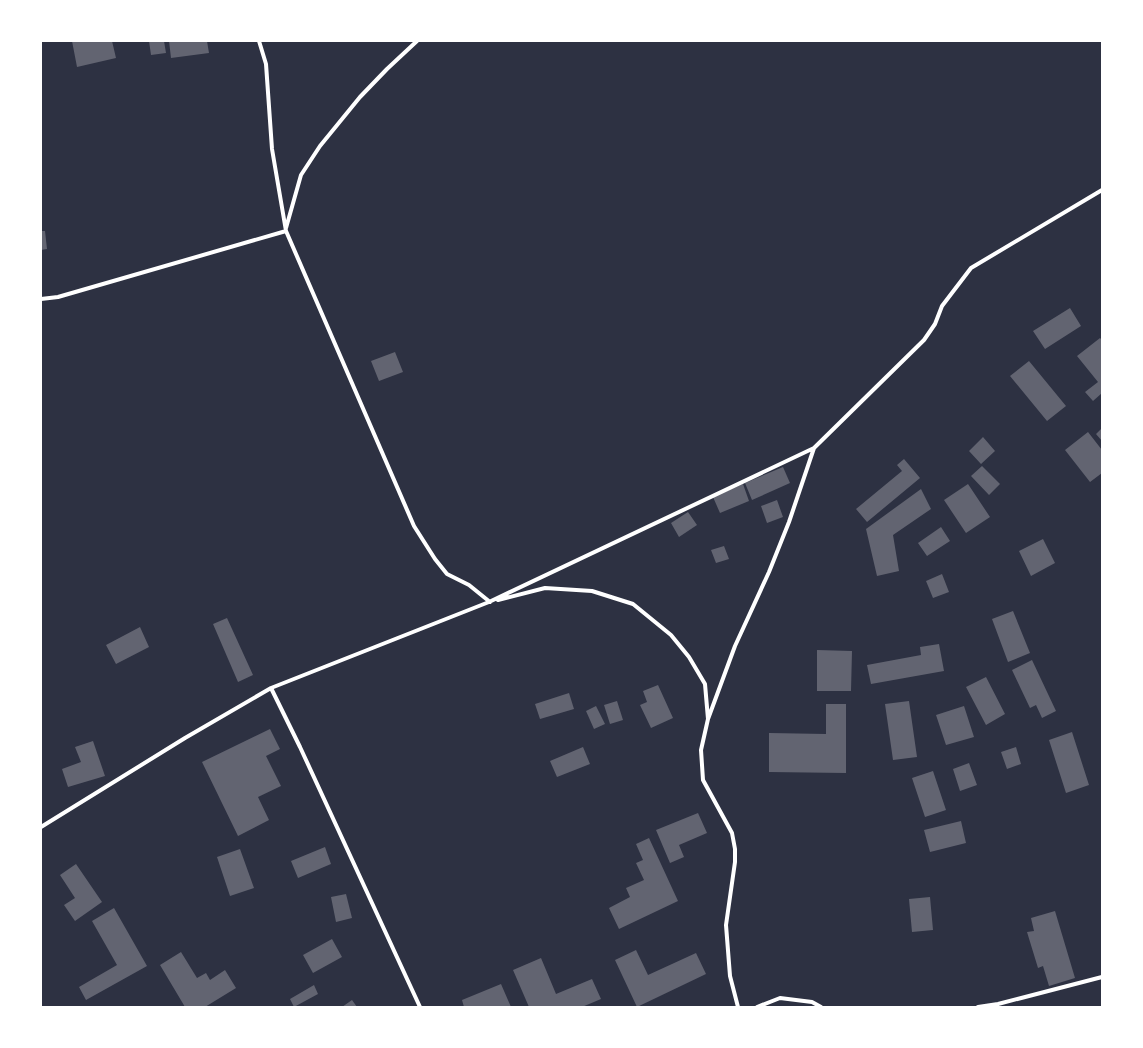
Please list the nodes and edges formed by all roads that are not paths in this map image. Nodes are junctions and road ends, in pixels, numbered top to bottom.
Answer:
1 (260, 41) edge
2 (417, 41) edge
3 (1102, 190) edge
4 (286, 231) junction
5 (41, 299) edge
6 (814, 448) junction
7 (489, 602) junction
8 (271, 688) junction
9 (708, 719) junction
10 (41, 827) edge
11 (1102, 977) edge
12 (420, 1007) edge
13 (738, 1007) edge
14 (757, 1007) edge
15 (821, 1007) edge
16 (978, 1007) edge

1 - 4 street
2 - 4 street
3 - 6 street
4 - 5 street
4 - 7 street
6 - 7 street
6 - 9 street
7 - 8 street
7 - 9 street
8 - 10 street
8 - 12 street
9 - 13 street
11 - 16 street
14 - 15 street

